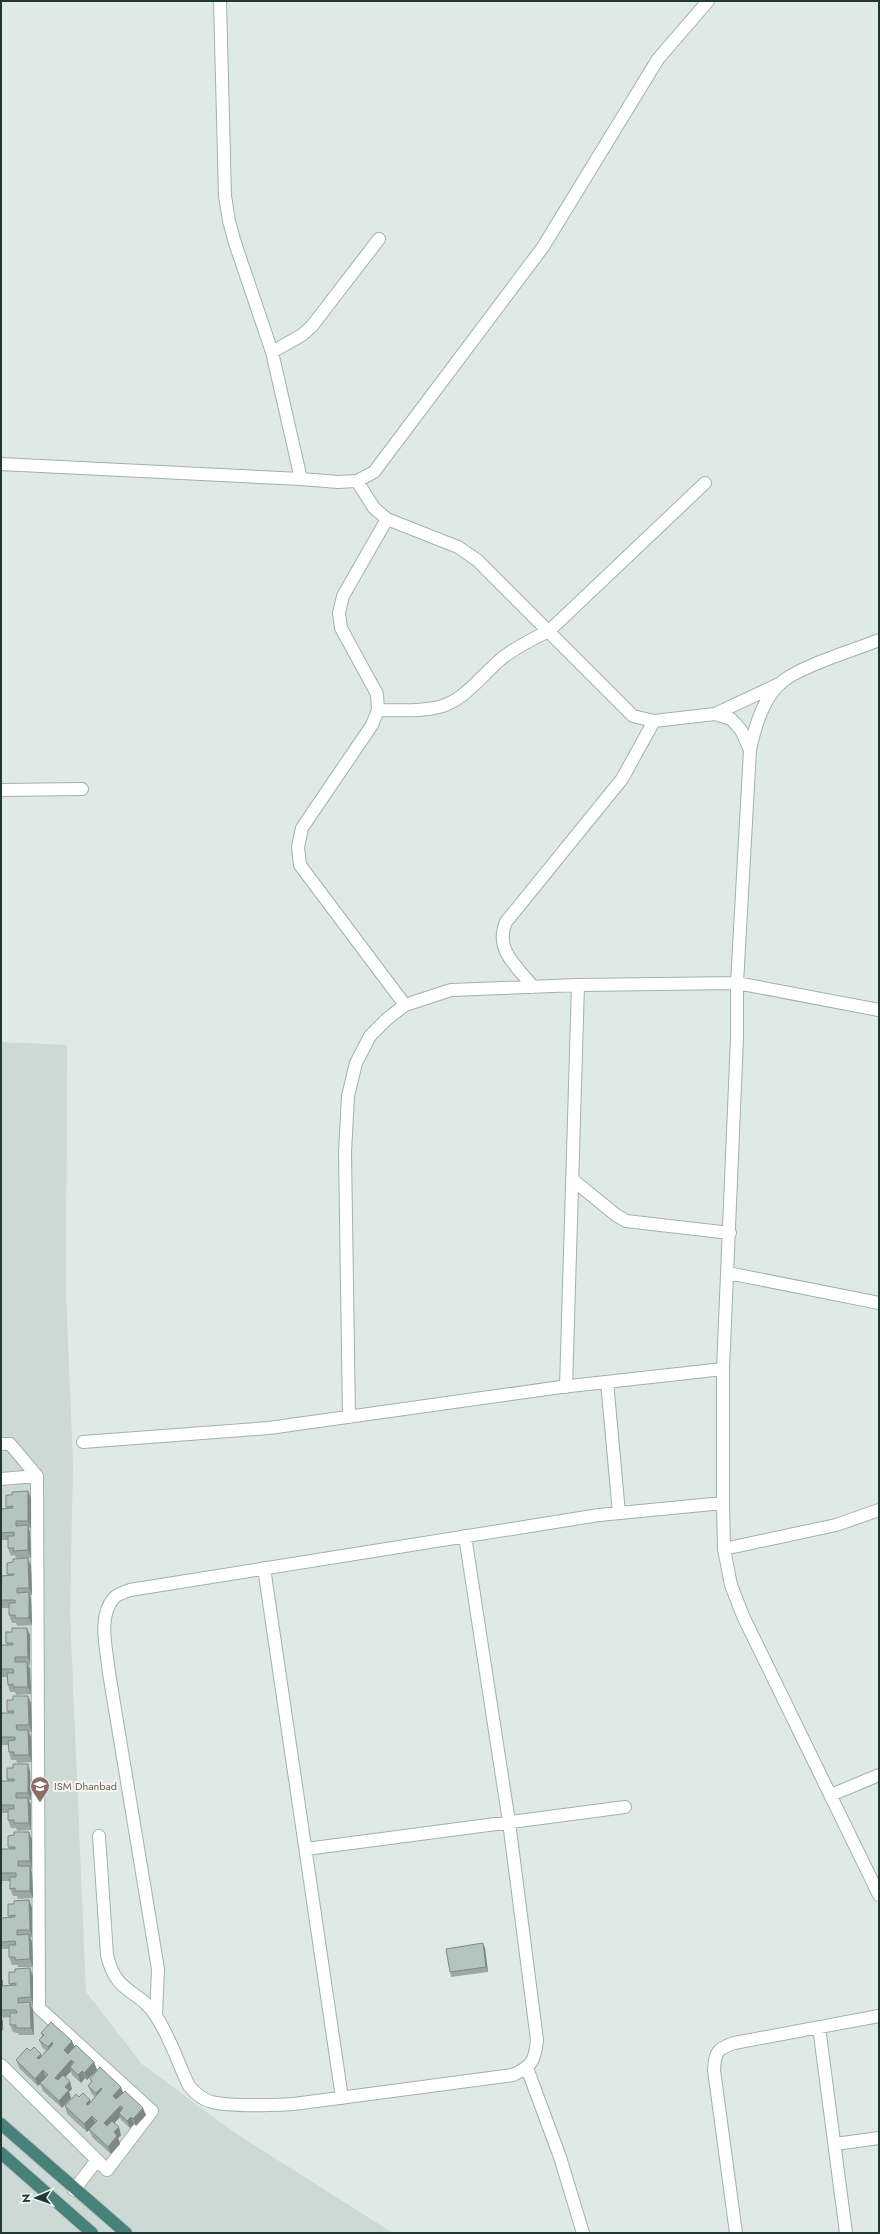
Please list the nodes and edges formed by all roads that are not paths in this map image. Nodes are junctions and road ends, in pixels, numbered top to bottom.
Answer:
1 (220, 1) edge
2 (708, 1) edge
3 (379, 239) dead end
4 (272, 352) junction
5 (1, 464) edge
6 (302, 479) junction
7 (357, 481) junction
8 (705, 483) dead end
9 (387, 519) junction
10 (549, 630) junction
11 (879, 640) edge
12 (782, 682) junction
13 (378, 710) junction
14 (715, 714) junction
15 (654, 721) junction
16 (750, 750) junction
17 (82, 789) dead end
18 (1, 790) edge
19 (737, 983) junction
20 (578, 985) junction
21 (533, 987) junction
22 (405, 1005) junction
23 (879, 1010) edge
24 (573, 1180) junction
25 (730, 1233) junction
26 (728, 1273) junction
27 (879, 1303) edge
28 (723, 1370) junction
29 (607, 1382) junction
30 (566, 1387) junction
31 (349, 1418) junction
32 (83, 1442) dead end
33 (1, 1444) edge
34 (38, 1476) junction
35 (1, 1479) edge
36 (723, 1503) junction
37 (879, 1510) edge
38 (619, 1513) junction
39 (465, 1536) junction
40 (724, 1549) junction
41 (264, 1568) junction
42 (879, 1776) edge
43 (831, 1795) junction
44 (625, 1807) dead end
45 (509, 1822) junction
46 (99, 1836) dead end
47 (306, 1849) junction
48 (879, 1895) edge
49 (156, 2016) junction
50 (879, 2016) edge
51 (820, 2027) junction
52 (1, 2066) edge
53 (527, 2068) junction
54 (342, 2098) junction
55 (1, 2124) edge
56 (879, 2138) edge
57 (835, 2144) junction
58 (1, 2153) edge
59 (97, 2160) junction
60 (74, 2190) junction
61 (92, 2233) edge
62 (126, 2233) edge
63 (583, 2233) edge
64 (736, 2233) edge
65 (846, 2233) edge

1 - 4 street
2 - 7 street
3 - 4 street
4 - 6 street
5 - 6 street
6 - 7 street
7 - 9 street
8 - 10 street
9 - 10 street
9 - 13 street
10 - 13 street
10 - 15 street
11 - 12 street
12 - 14 street
12 - 16 street
13 - 22 street
14 - 15 street
14 - 16 street
15 - 21 street
16 - 19 street
17 - 18 street
19 - 20 street
19 - 23 street
19 - 25 street
20 - 21 street
20 - 24 street
21 - 22 street
22 - 31 street
24 - 25 street
24 - 30 street
25 - 26 street
26 - 27 street
26 - 28 street
28 - 29 street
28 - 36 street
29 - 30 street
29 - 38 street
30 - 31 street
31 - 32 street
33 - 34 street
34 - 35 street
34 - 59 street
36 - 38 street
36 - 40 street
37 - 40 street
38 - 39 street
39 - 41 street
39 - 45 street
40 - 43 street
41 - 47 street
41 - 49 street
42 - 43 street
43 - 48 street
44 - 45 street
45 - 47 street
45 - 53 street
46 - 49 street
47 - 54 street
49 - 54 street
50 - 51 street
51 - 57 street
51 - 64 street
52 - 59 street
53 - 54 street
53 - 63 street
55 - 60 highway
56 - 57 street
57 - 65 street
58 - 61 highway
59 - 60 street
60 - 62 highway

